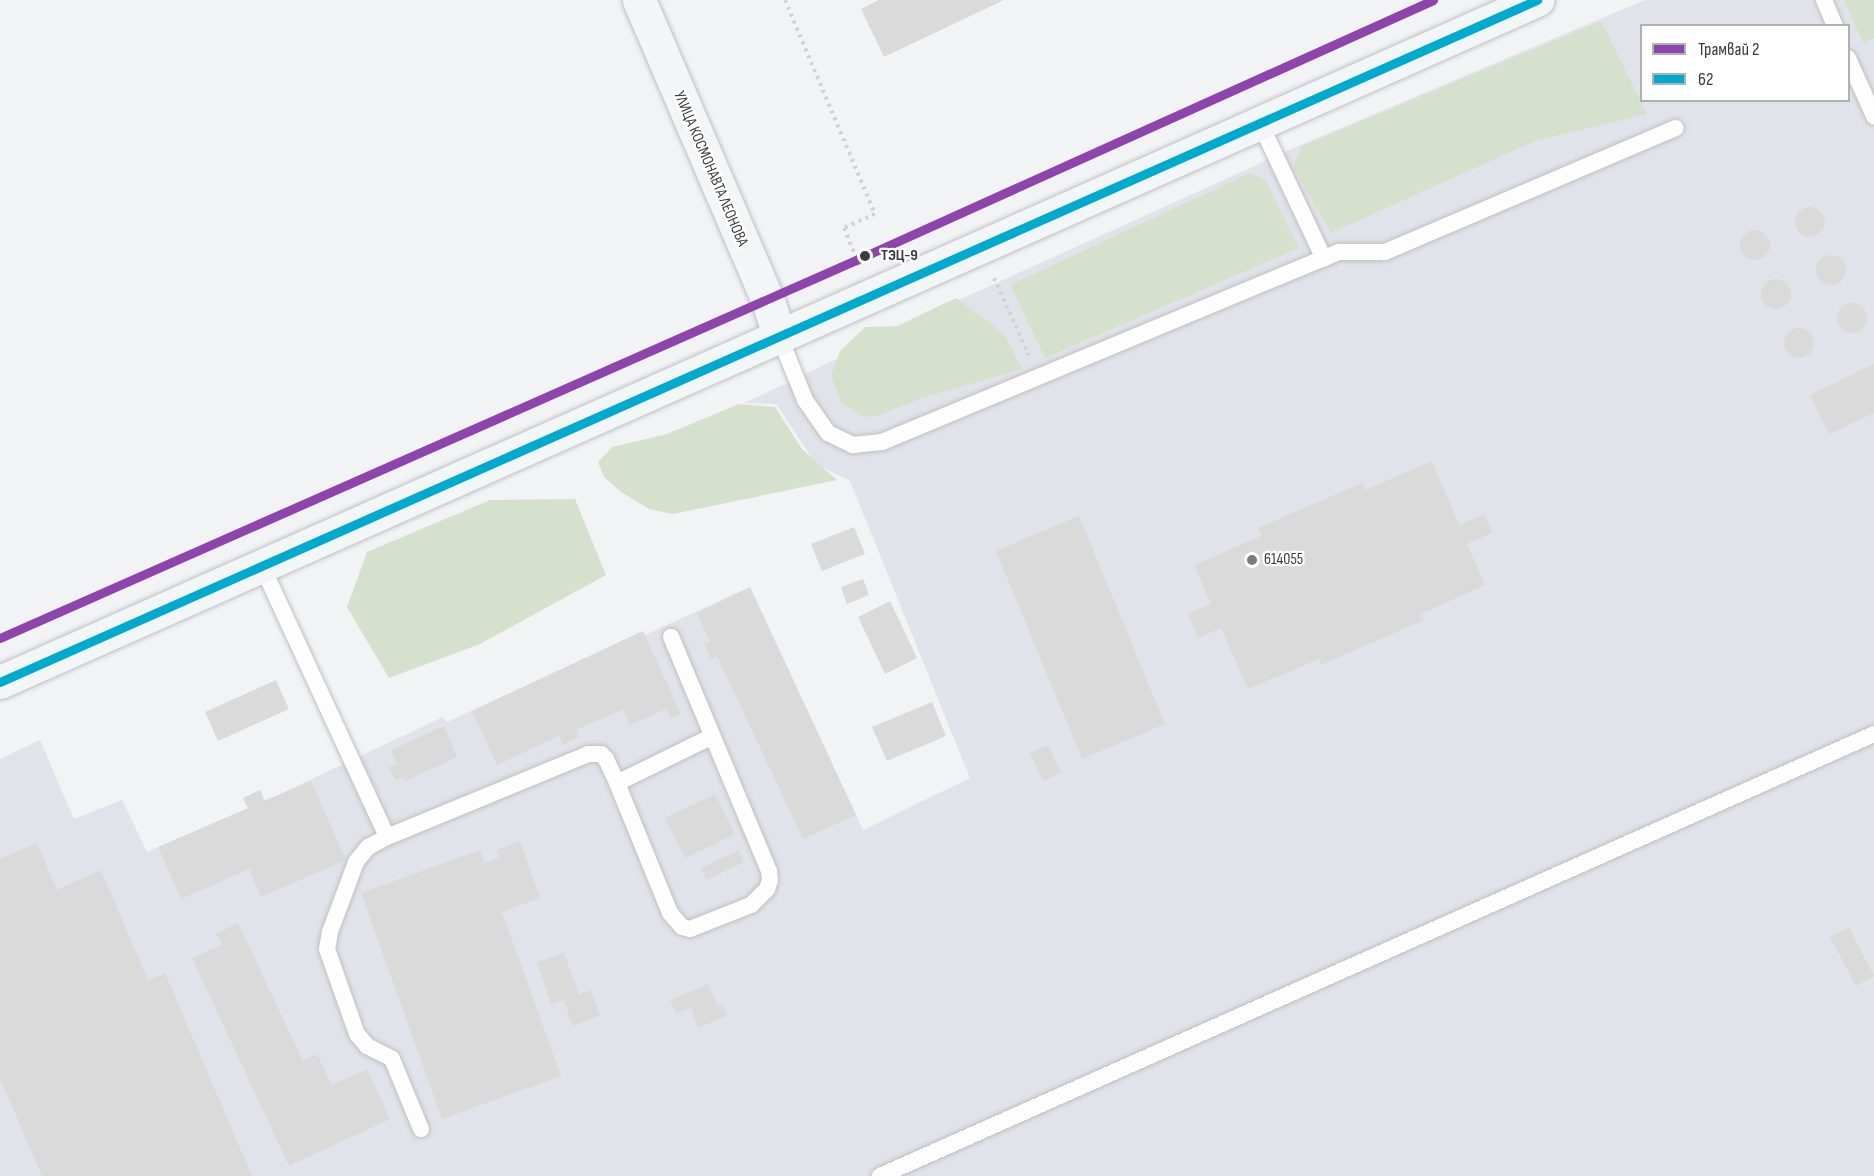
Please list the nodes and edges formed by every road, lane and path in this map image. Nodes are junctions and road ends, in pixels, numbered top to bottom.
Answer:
1 (639, 0) edge
2 (785, 0) edge
3 (1537, 0) edge
4 (1824, 0) edge
5 (1834, 24) edge
6 (1850, 62) edge
7 (1874, 116) edge
8 (1260, 123) junction
9 (1676, 128) dead end
10 (1324, 259) junction
11 (863, 273) dead end
12 (994, 278) dead end
13 (780, 338) junction
14 (1040, 379) junction
15 (262, 566) junction
16 (671, 637) dead end
17 (0, 682) edge
18 (1874, 734) edge
19 (711, 737) junction
20 (617, 783) junction
21 (387, 837) junction
22 (421, 1129) dead end
23 (880, 1176) edge

1 - 13 street, УЛИЦА КОСМОНАВТА ЛЕОНОВА
2 - 11 path
3 - 8 street
4 - 5 lane
6 - 7 lane
8 - 10 lane
8 - 13 street
9 - 10 lane
10 - 14 lane
12 - 14 path
13 - 14 lane
13 - 15 street
15 - 17 street
15 - 21 lane
16 - 19 lane
18 - 23 lane
19 - 20 lane
19 - 20 lane
20 - 21 lane
21 - 22 lane

